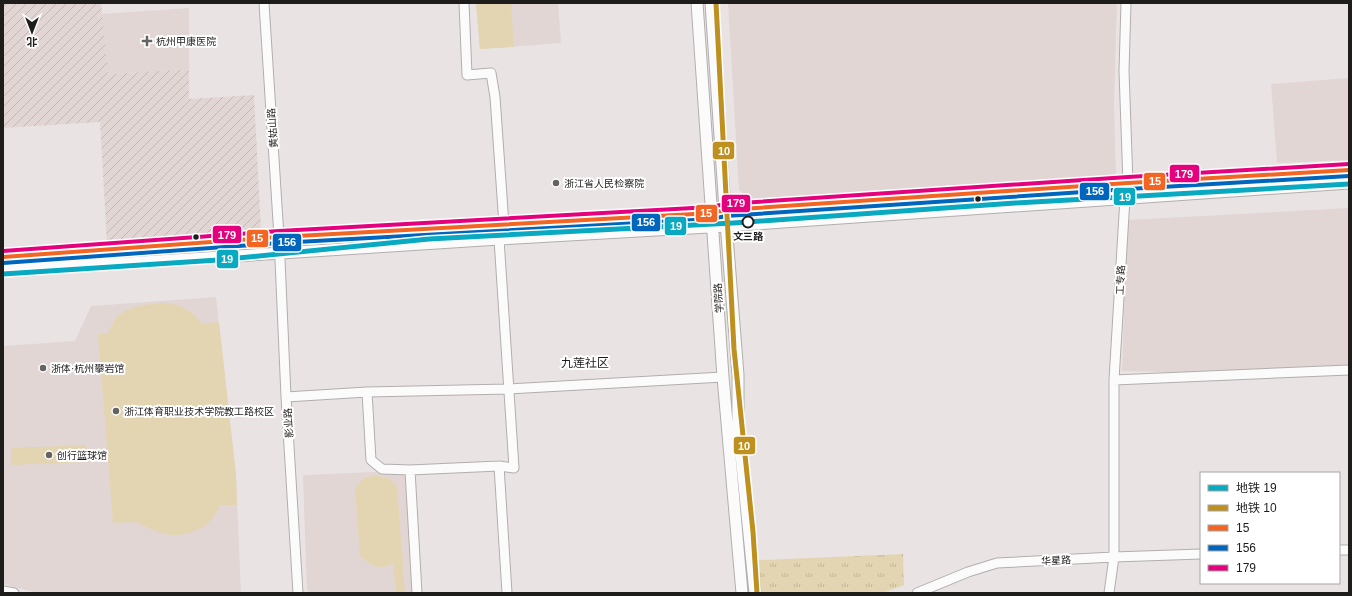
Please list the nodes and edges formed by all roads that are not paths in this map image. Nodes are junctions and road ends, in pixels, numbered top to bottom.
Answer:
1 (264, 3) edge
2 (464, 3) edge
3 (697, 3) edge
4 (711, 3) edge
5 (1126, 3) edge
6 (1349, 170) edge
7 (1349, 182) edge
8 (1128, 183) junction
9 (1125, 198) junction
10 (725, 210) junction
11 (712, 213) junction
12 (504, 225) junction
13 (713, 226) junction
14 (726, 226) junction
15 (279, 237) junction
16 (502, 239) junction
17 (279, 253) junction
18 (3, 257) edge
19 (3, 271) edge
20 (1349, 370) edge
21 (723, 377) junction
22 (1114, 380) junction
23 (508, 389) junction
24 (367, 392) junction
25 (286, 397) junction
26 (499, 466) junction
27 (410, 470) junction
28 (1200, 554) edge
29 (1114, 557) junction
30 (3, 591) edge
31 (14, 593) edge
32 (298, 593) edge
33 (417, 593) edge
34 (507, 593) edge
35 (742, 593) edge
36 (755, 593) edge
37 (917, 593) edge
38 (1109, 593) edge

1 - 15 street, 黄姑山路
2 - 12 street
3 - 11 main road, 学院路
4 - 10 main road, 学院路
5 - 8 street, 工专路
6 - 8 main road
7 - 9 main road
8 - 9 street, 工专路
8 - 10 main road
9 - 14 main road
9 - 22 street, 工专路
10 - 11 main road
10 - 14 main road, 学院路
11 - 12 main road
11 - 13 main road, 学院路
12 - 15 main road
12 - 16 street
13 - 14 main road
13 - 16 main road
13 - 21 main road, 学院路
14 - 36 main road, 学院路
15 - 17 street, 黄姑山路
15 - 18 main road
16 - 17 main road
16 - 23 street
17 - 19 main road
17 - 25 street, 影业路
20 - 22 street
21 - 23 street
21 - 35 main road, 学院路
22 - 29 street, 工专路
23 - 24 street
23 - 26 street
24 - 25 street
24 - 27 street
25 - 32 street, 影业路
26 - 27 street
26 - 34 street
27 - 33 street
28 - 29 street, 华星路
29 - 37 street, 华星路
29 - 38 street, 工专路
30 - 31 street

